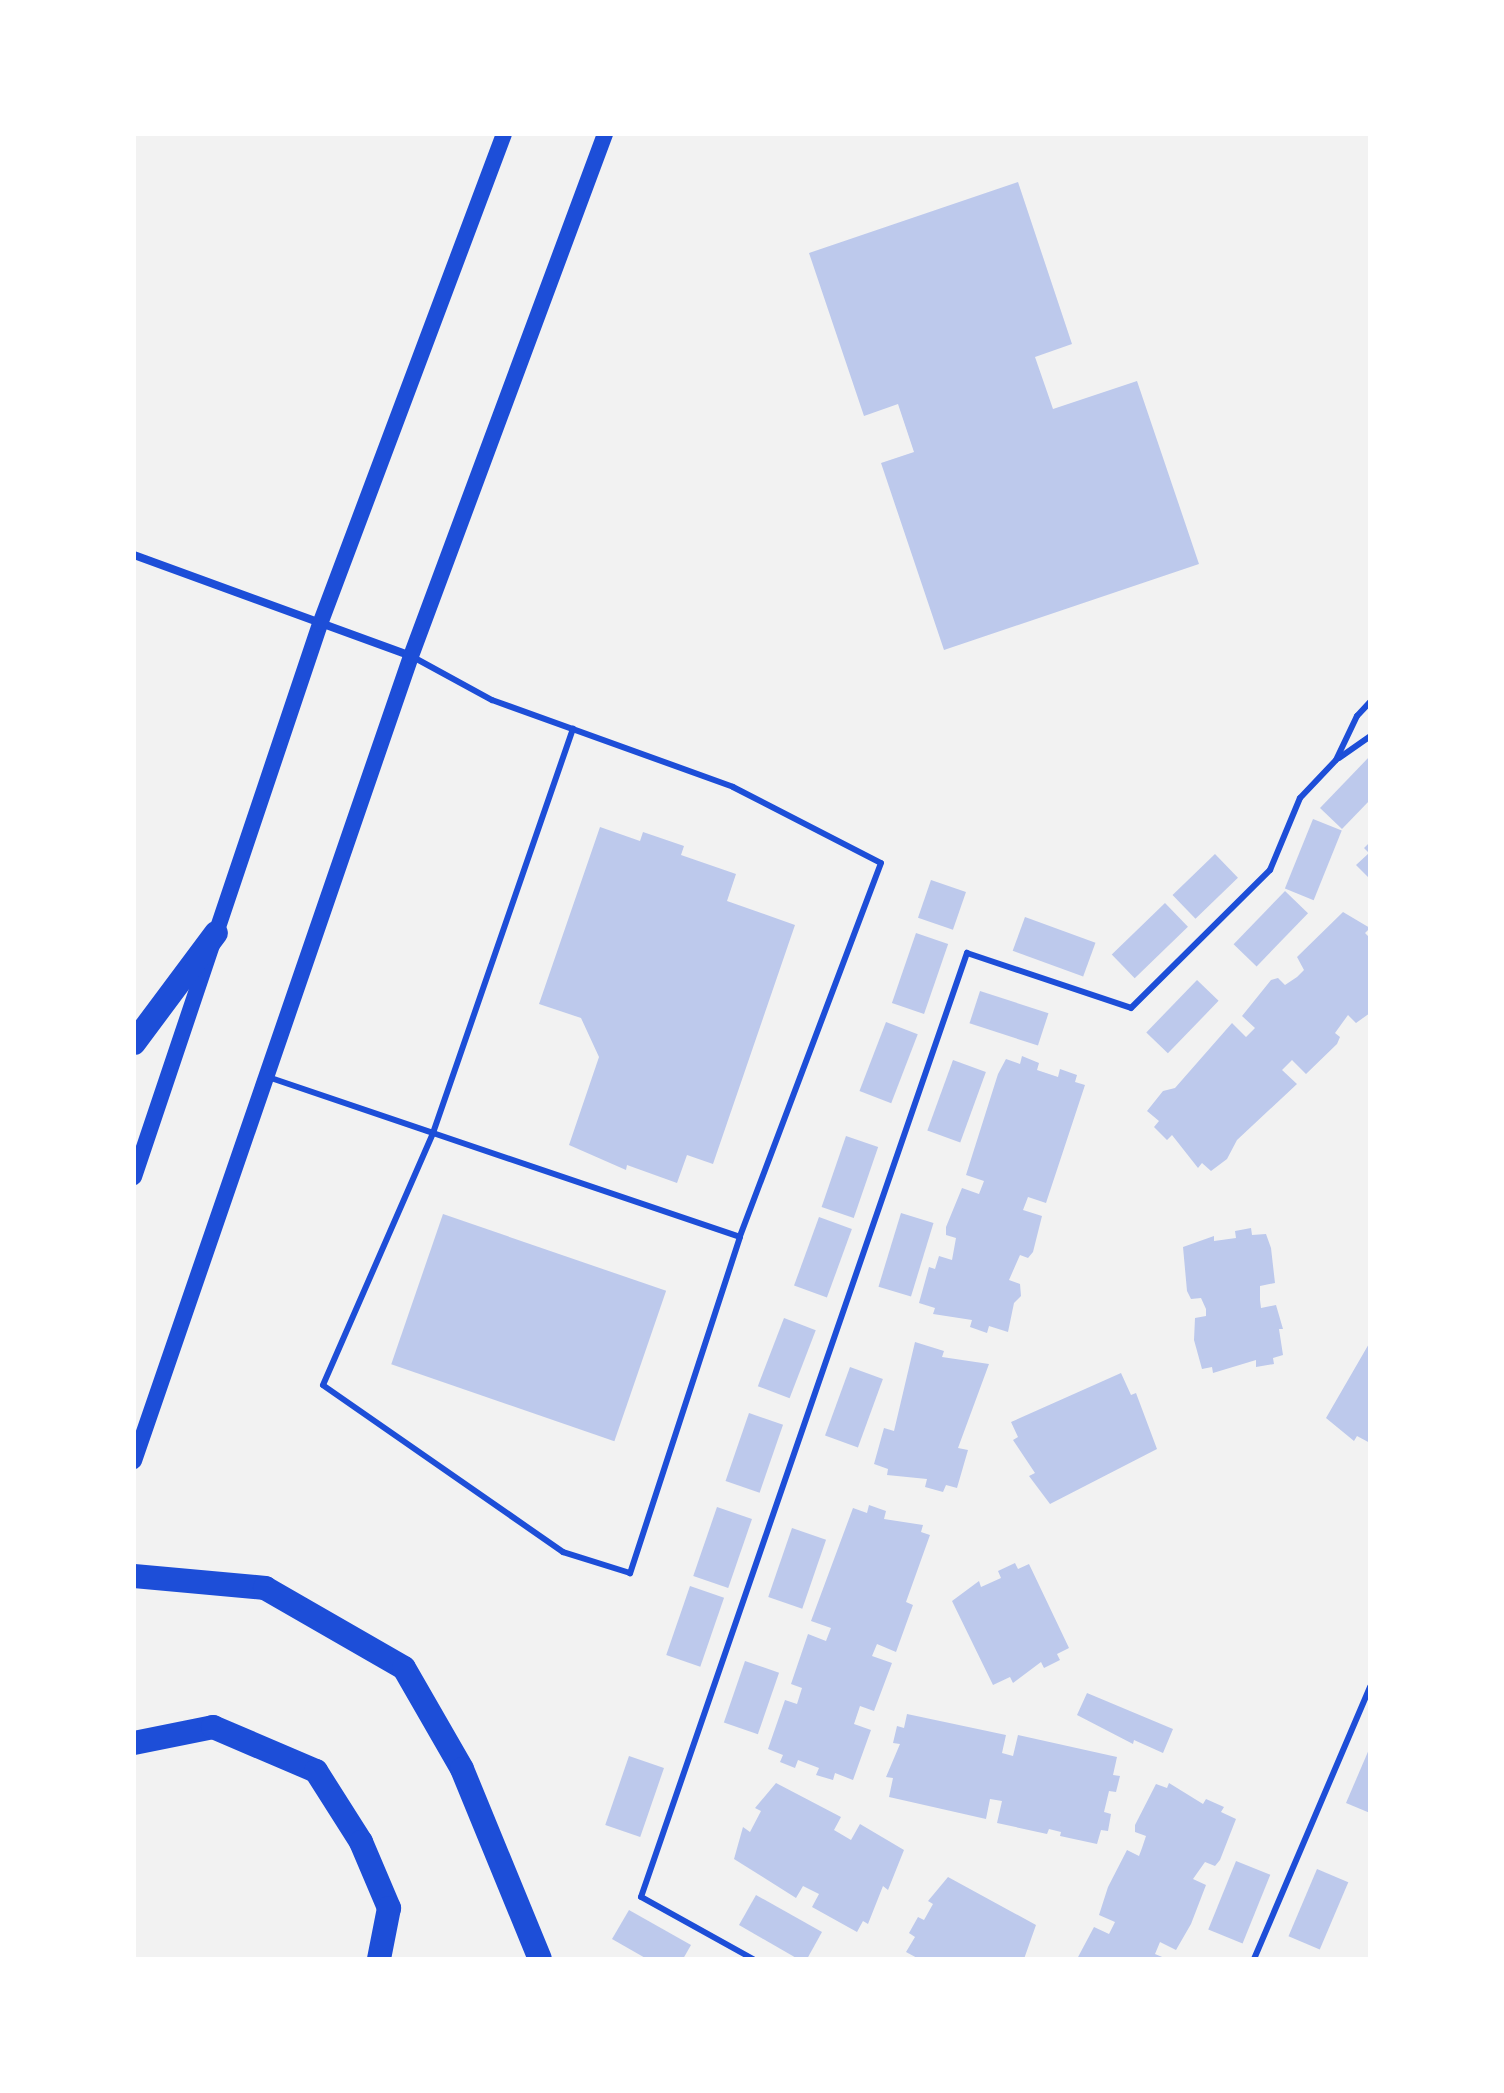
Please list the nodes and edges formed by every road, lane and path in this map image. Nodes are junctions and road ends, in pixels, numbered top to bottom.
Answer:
1 (504, 134) edge
2 (605, 134) edge
3 (134, 555) edge
4 (320, 624) junction
5 (411, 656) junction
6 (1370, 702) edge
7 (573, 729) junction
8 (1370, 736) edge
9 (1336, 760) junction
10 (216, 933) junction
11 (134, 1043) edge
12 (265, 1076) junction
13 (433, 1133) junction
14 (134, 1177) edge
15 (740, 1237) junction
16 (134, 1461) edge
17 (134, 1576) edge
18 (1370, 1687) edge
19 (134, 1743) edge
20 (379, 1959) edge
21 (540, 1959) edge
22 (753, 1959) edge
23 (1254, 1959) edge

1 - 4 main road
2 - 5 main road
3 - 4 street
4 - 5 street
4 - 10 main road
5 - 7 lane
5 - 12 main road
6 - 9 lane
7 - 13 lane
7 - 15 lane
8 - 9 lane
9 - 22 lane
10 - 11 highway
10 - 14 main road
12 - 13 lane
12 - 16 main road
13 - 15 lane
13 - 15 lane
17 - 21 highway
18 - 23 lane
19 - 20 highway

